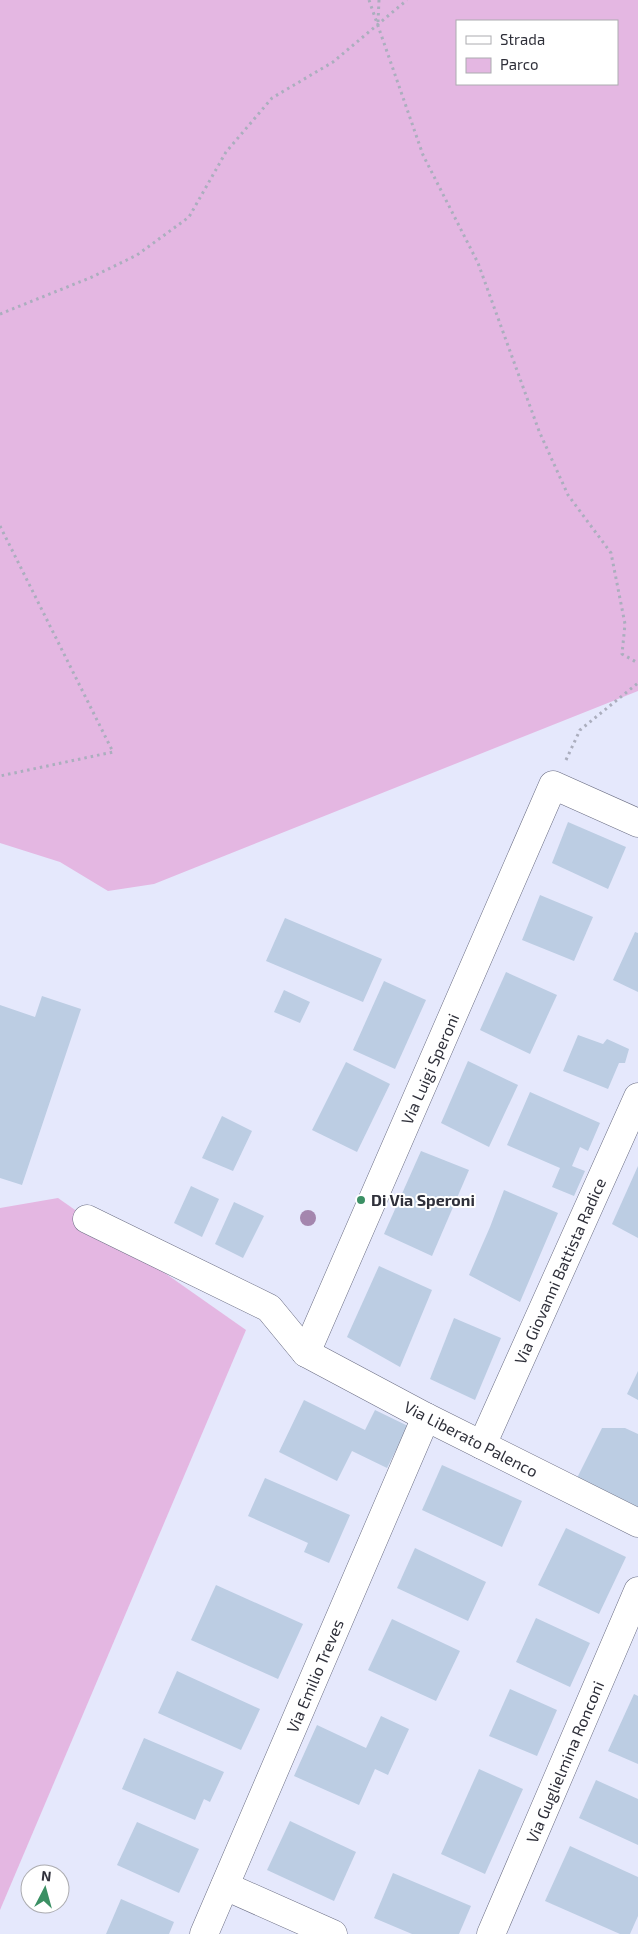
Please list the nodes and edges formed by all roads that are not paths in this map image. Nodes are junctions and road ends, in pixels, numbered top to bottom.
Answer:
1 (638, 823) edge
2 (638, 1097) edge
3 (87, 1219) dead end
4 (306, 1353) junction
5 (426, 1417) junction
6 (482, 1445) junction
7 (638, 1523) edge
8 (638, 1591) edge
9 (224, 1886) junction
10 (204, 1934) edge
11 (333, 1934) edge
12 (491, 1934) edge

1 - 4 street, Via Luigi Speroni
2 - 6 street, Via Giovanni Battista Radice
3 - 4 street
4 - 5 street, Via Liberato Palenco
5 - 6 street, Via Liberato Palenco
5 - 9 street, Via Emilio Treves
6 - 7 street, Via Liberato Palenco
8 - 12 street, Via Guglielmina Ronconi
9 - 10 street, Via Emilio Treves
9 - 11 street

